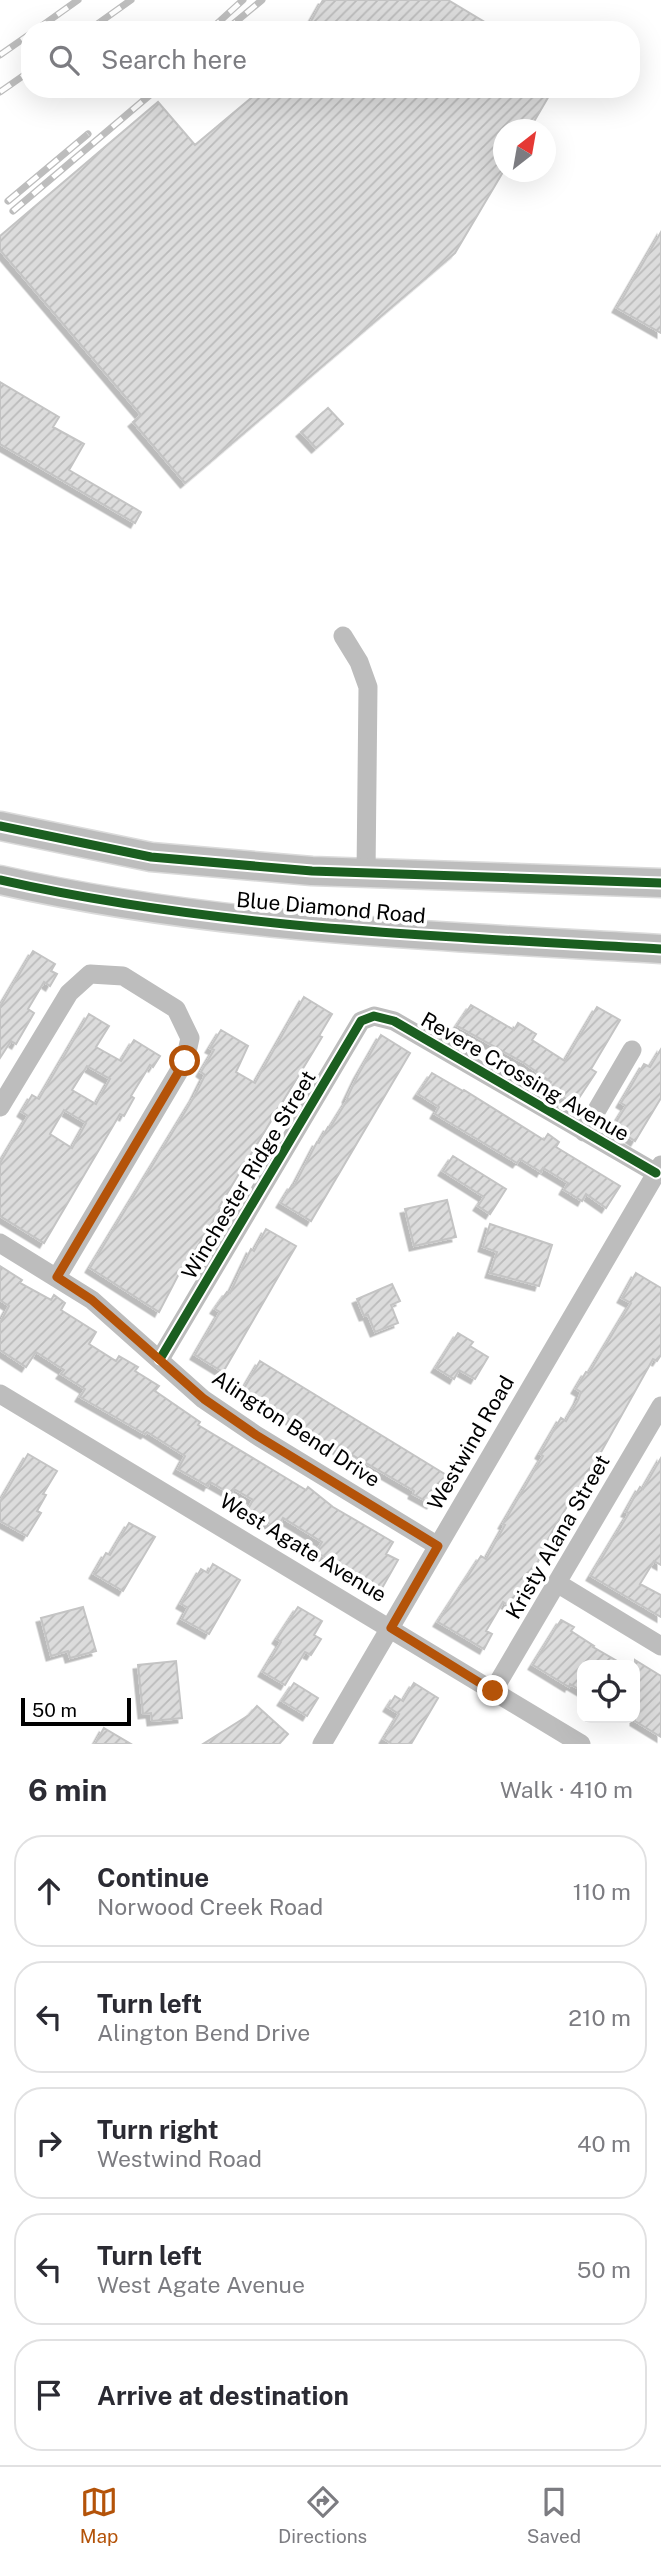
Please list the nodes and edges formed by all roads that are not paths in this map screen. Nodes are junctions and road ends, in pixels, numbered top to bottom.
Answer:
1 (343, 636) dead end
2 (0, 825) edge
3 (366, 874) junction
4 (0, 880) edge
5 (661, 883) edge
6 (661, 949) edge
7 (374, 1016) joint
8 (632, 1050) dead end
9 (0, 1107) edge
10 (584, 1132) junction
11 (659, 1170) edge
12 (0, 1243) edge
13 (57, 1277) junction
14 (160, 1359) junction
15 (2, 1404) edge
16 (661, 1406) edge
17 (438, 1546) junction
18 (557, 1583) junction
19 (391, 1628) junction
20 (661, 1646) edge
21 (493, 1691) junction
22 (321, 1744) edge
23 (581, 1744) edge

1 - 3 street
2 - 3 highway, Blue Diamond Road
3 - 5 highway, Blue Diamond Road
4 - 6 highway, Blue Diamond Road
7 - 10 street, Revere Crossing Avenue
7 - 14 street, Winchester Ridge Street
8 - 10 street
9 - 13 street
10 - 11 street, Revere Crossing Avenue
11 - 17 street, Westwind Road
12 - 13 street, Alington Bend Drive
13 - 14 street, Alington Bend Drive
14 - 17 street, Alington Bend Drive
15 - 19 street, West Agate Avenue
16 - 18 street, Kristy Alana Street
17 - 19 street, Westwind Road
18 - 20 street
18 - 21 street, Kristy Alana Street
19 - 21 street, West Agate Avenue
19 - 22 street, Westwind Road
21 - 23 street, West Agate Avenue

